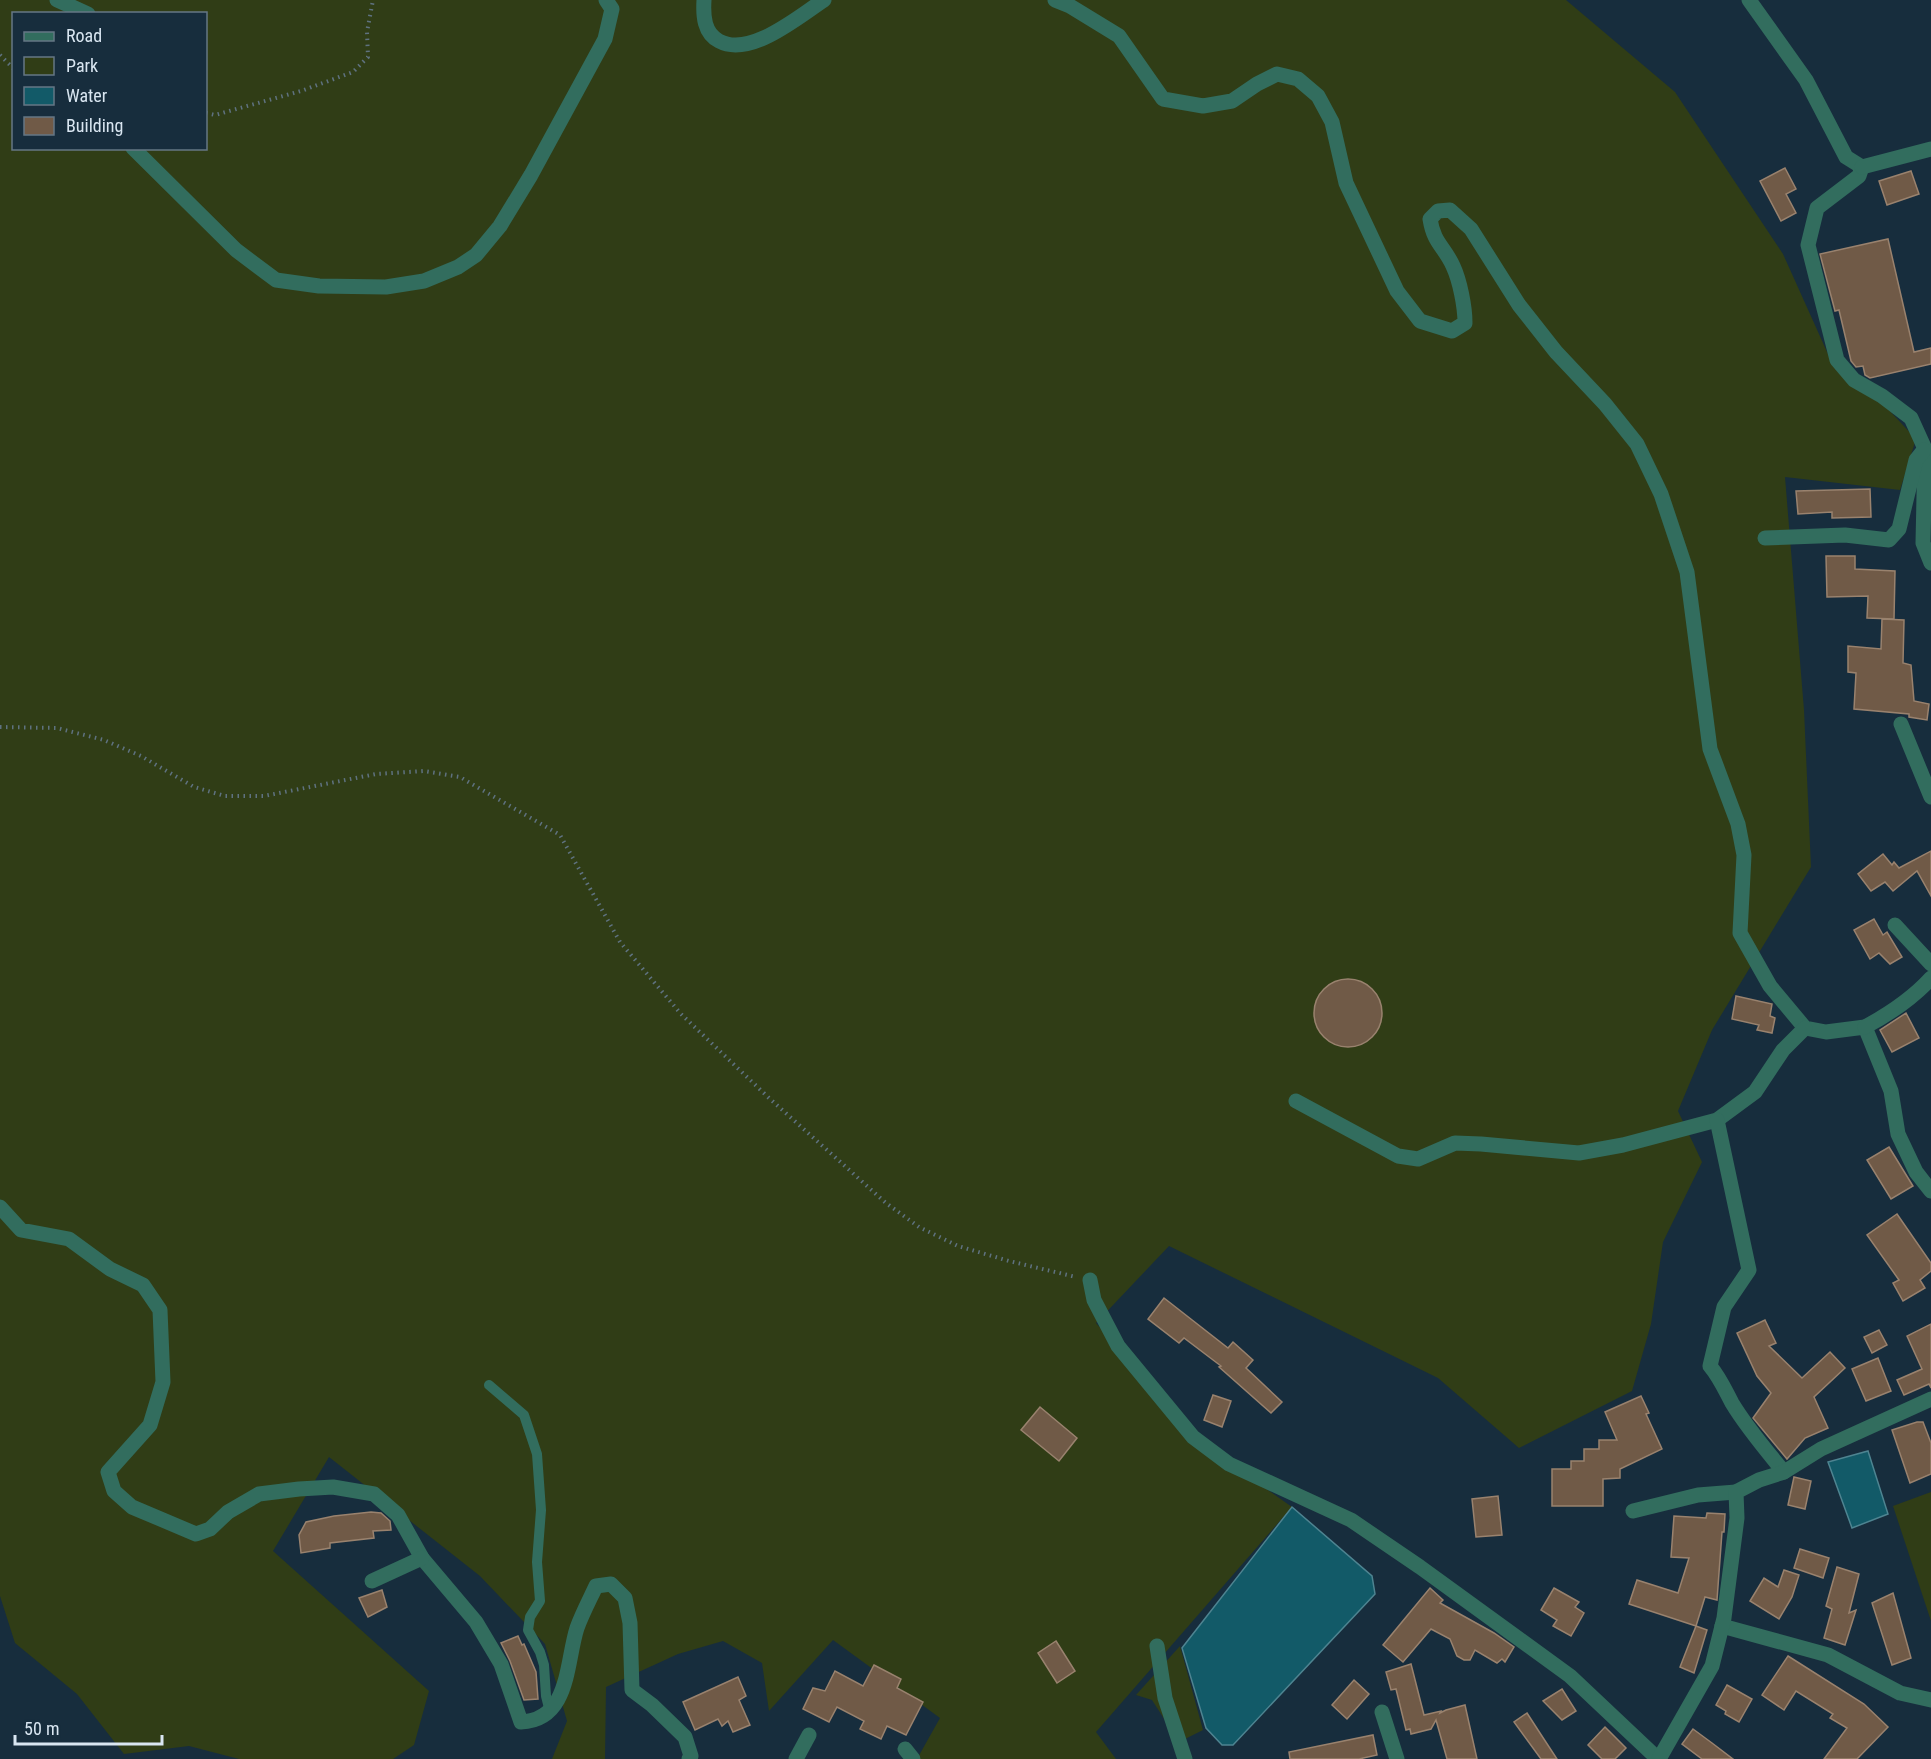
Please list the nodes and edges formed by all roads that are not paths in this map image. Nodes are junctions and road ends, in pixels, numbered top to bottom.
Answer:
1 (57, 0) edge
2 (606, 0) edge
3 (704, 0) edge
4 (824, 0) edge
5 (1054, 0) edge
6 (1749, 0) edge
7 (84, 12) edge
8 (1931, 149) edge
9 (135, 150) edge
10 (1862, 167) junction
11 (1928, 447) edge
12 (1765, 538) dead end
13 (1931, 562) edge
14 (1900, 724) dead end
15 (1931, 797) edge
16 (1895, 925) dead end
17 (1931, 964) edge
18 (1931, 978) edge
19 (1865, 1027) junction
20 (1804, 1028) junction
21 (1296, 1101) dead end
22 (1718, 1120) junction
23 (1931, 1191) edge
24 (0, 1208) edge
25 (1090, 1280) road end
26 (489, 1385) dead end
27 (1931, 1399) edge
28 (1784, 1472) junction
29 (1736, 1492) junction
30 (1633, 1511) dead end
31 (422, 1558) junction
32 (372, 1581) dead end
33 (1722, 1626) junction
34 (1157, 1646) dead end
35 (1931, 1700) edge
36 (550, 1712) junction
37 (1382, 1712) dead end
38 (809, 1735) dead end
39 (689, 1759) edge
40 (796, 1759) edge
41 (1185, 1759) edge
42 (1397, 1759) edge
43 (1658, 1759) edge

1 - 7 street
2 - 9 street
3 - 4 street
5 - 20 street
6 - 10 street
8 - 10 street
10 - 11 street
11 - 12 street
11 - 13 street
14 - 15 street
16 - 17 street
18 - 19 street
19 - 20 street
19 - 23 street
20 - 22 street
21 - 22 street
22 - 28 street
24 - 31 street
25 - 43 street
26 - 36 lane
27 - 28 street
28 - 29 street
29 - 30 street
29 - 33 street
31 - 32 street
31 - 36 street
33 - 35 street
33 - 43 street
34 - 41 street
36 - 39 street
37 - 42 street
38 - 40 street

